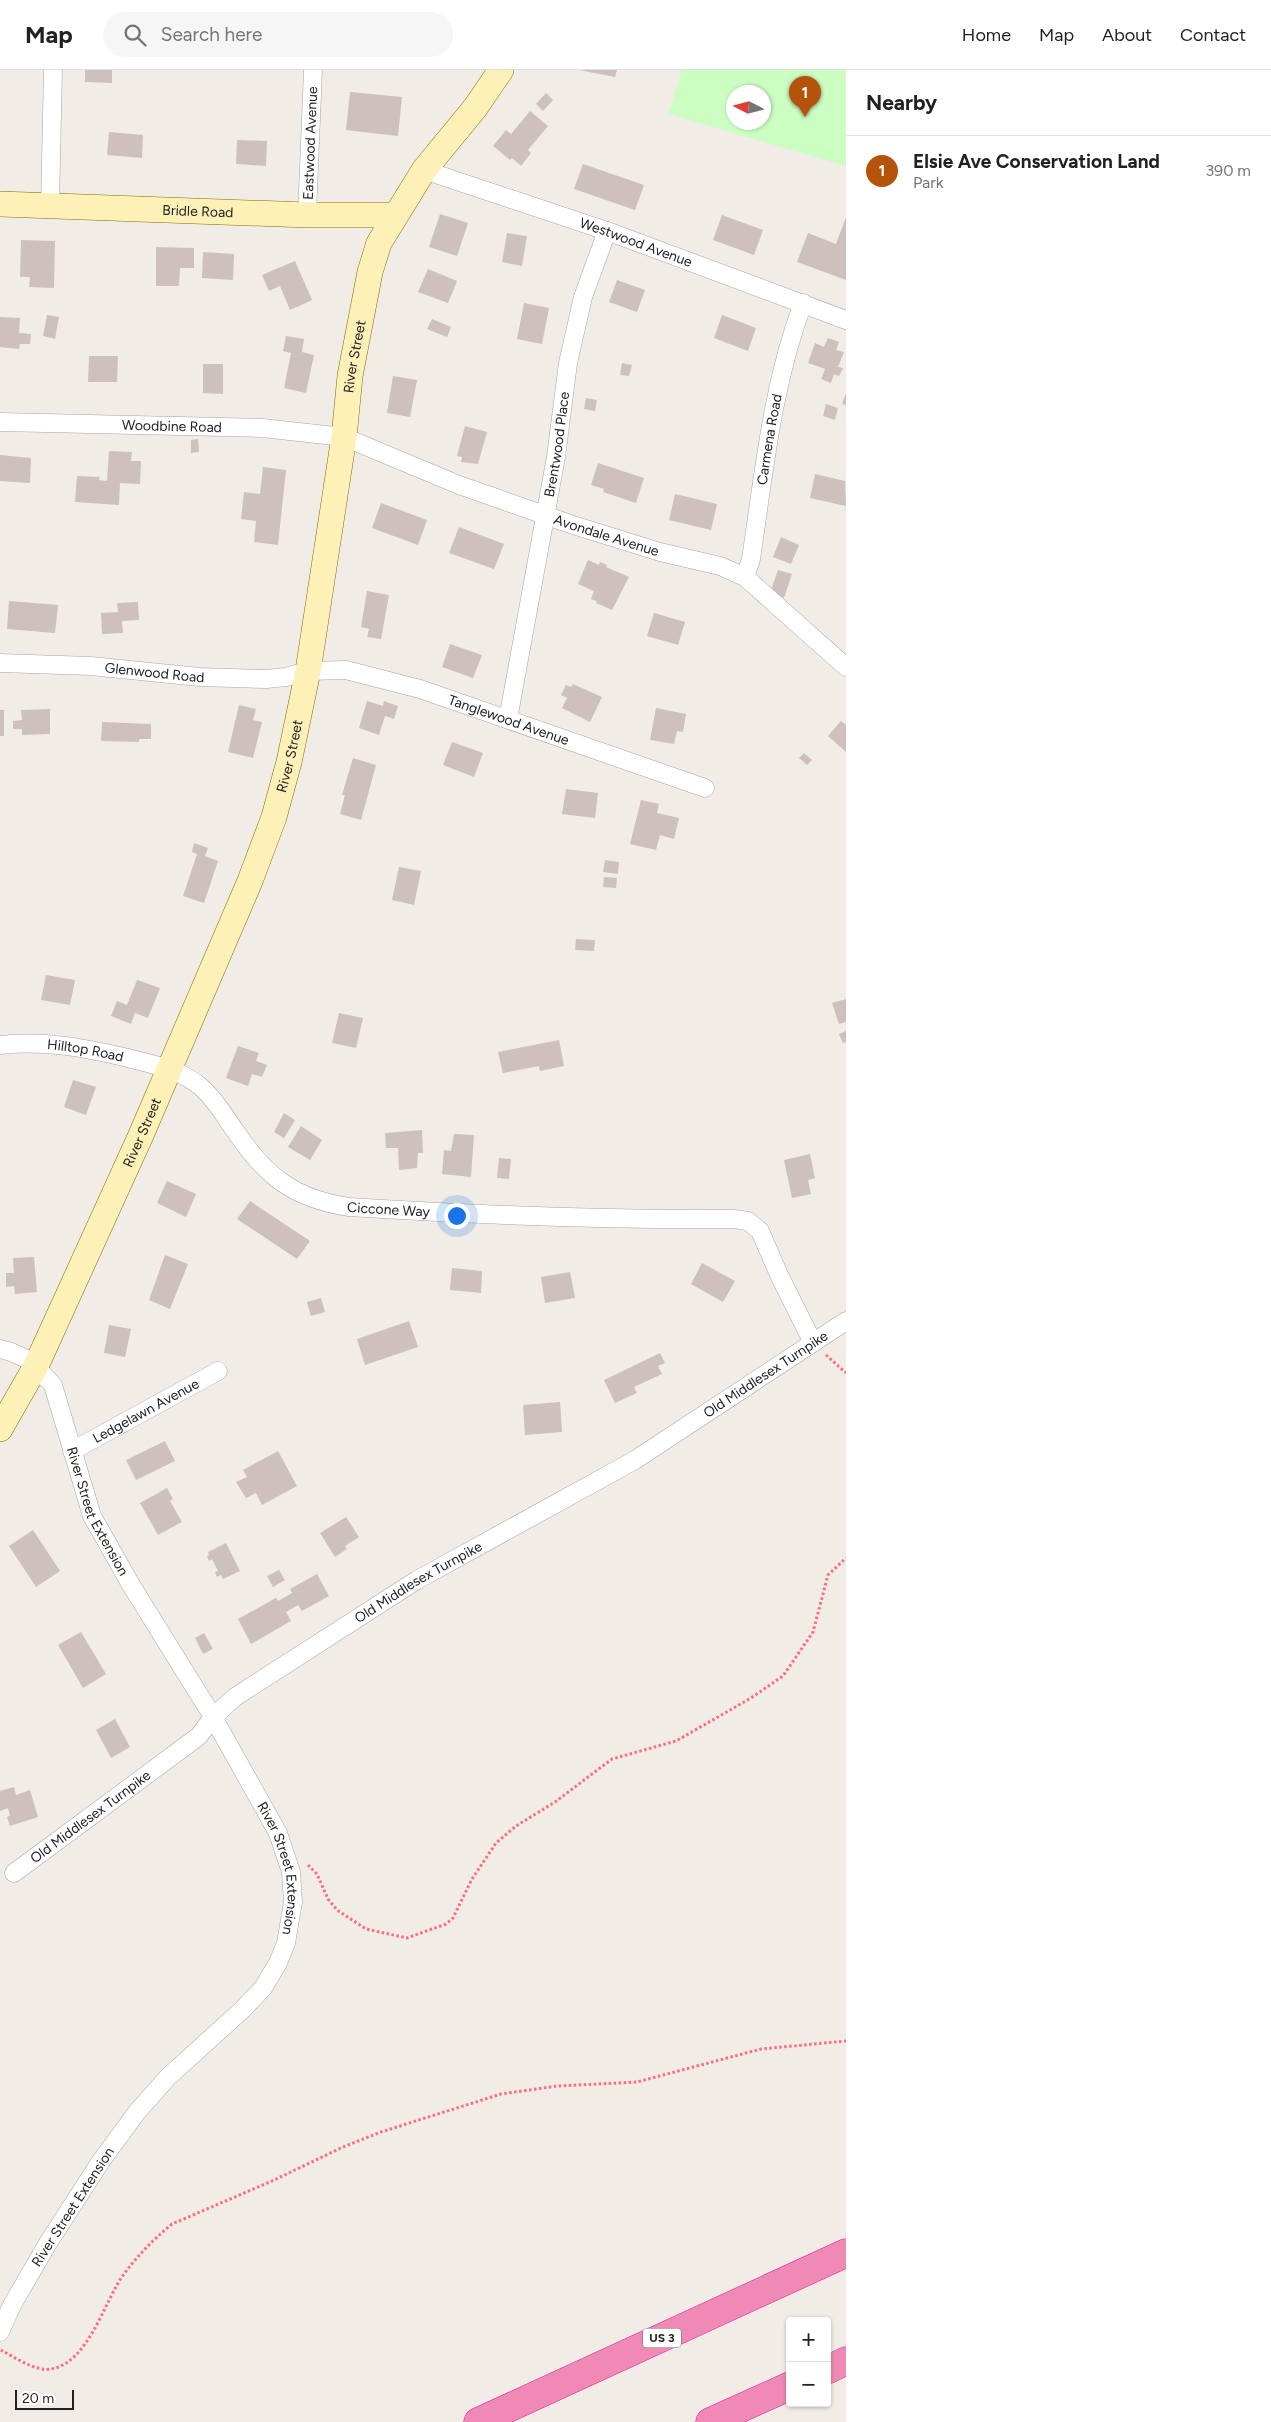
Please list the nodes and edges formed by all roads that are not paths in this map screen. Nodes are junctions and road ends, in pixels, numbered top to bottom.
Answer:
1 (53, 70) edge
2 (313, 70) edge
3 (501, 70) edge
4 (424, 170) junction
5 (0, 204) edge
6 (50, 207) junction
7 (306, 215) junction
8 (394, 215) junction
9 (607, 231) junction
10 (803, 303) junction
11 (846, 320) edge
12 (0, 422) edge
13 (344, 437) junction
14 (546, 515) junction
15 (745, 578) junction
16 (0, 663) edge
17 (846, 667) edge
18 (308, 671) junction
19 (508, 720) junction
20 (705, 788) dead end
21 (0, 1045) edge
22 (170, 1068) junction
23 (846, 1321) edge
24 (813, 1343) junction
25 (0, 1349) edge
26 (36, 1366) junction
27 (218, 1371) dead end
28 (0, 1429) edge
29 (72, 1451) junction
30 (213, 1718) junction
31 (14, 1873) dead end
32 (846, 2253) edge
33 (0, 2332) edge
34 (846, 2361) edge
35 (831, 2368) edge
36 (786, 2388) edge
37 (478, 2422) edge
38 (710, 2422) edge

1 - 6 street
2 - 7 street, Eastwood Avenue
3 - 4 main road, River Street
4 - 8 main road, River Street
4 - 9 street, Westwood Avenue
5 - 6 main road, Bridle Road
6 - 7 main road, Bridle Road
7 - 8 main road, Bridle Road
8 - 13 main road, River Street
9 - 10 street, Westwood Avenue
9 - 14 street, Brentwood Place
10 - 11 street, Westwood Avenue
10 - 15 street, Carmena Road
12 - 13 street, Woodbine Road
13 - 14 street, Avondale Avenue
13 - 18 main road, River Street
14 - 15 street, Avondale Avenue
14 - 19 street, Brentwood Place
15 - 17 street, Avondale Avenue
16 - 18 street, Glenwood Road
18 - 19 street, Tanglewood Avenue
18 - 22 main road, River Street
19 - 20 street, Tanglewood Avenue
21 - 22 street, Hilltop Road
22 - 24 street, Ciccone Way
22 - 26 main road, River Street
23 - 24 street, Old Middlesex Turnpike
24 - 30 street, Old Middlesex Turnpike
25 - 26 street
26 - 28 main road, River Street
26 - 29 street, River Street Extension
27 - 29 street, Ledgelawn Avenue
29 - 30 street, River Street Extension
30 - 31 street, Old Middlesex Turnpike
30 - 33 street, River Street Extension
32 - 37 highway, US 3
34 - 35 highway
36 - 38 highway

